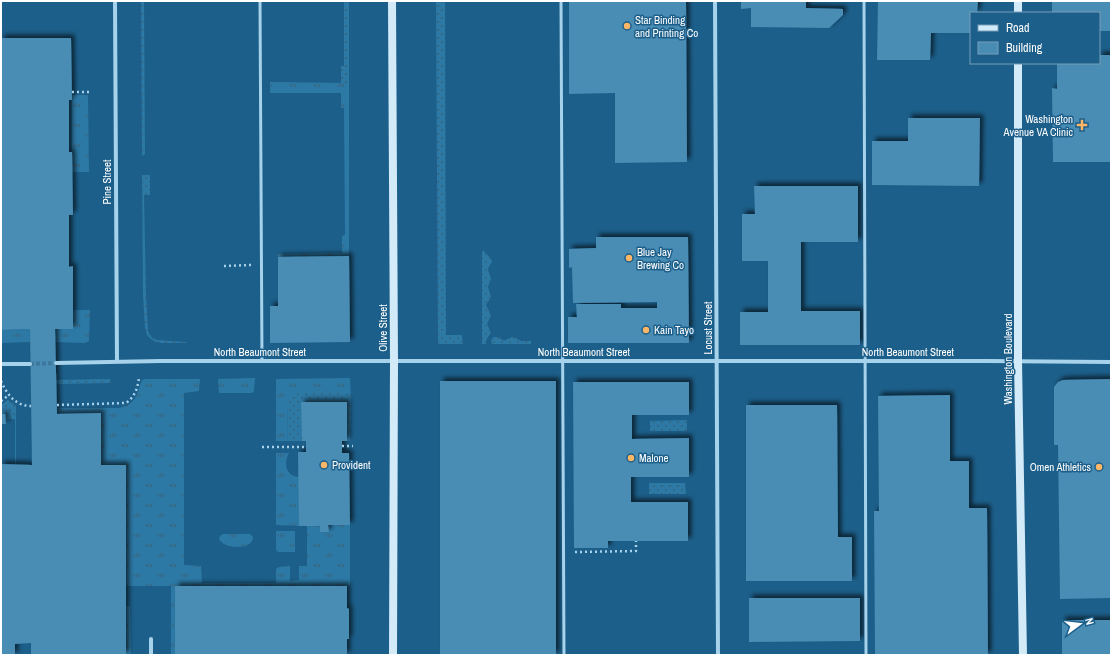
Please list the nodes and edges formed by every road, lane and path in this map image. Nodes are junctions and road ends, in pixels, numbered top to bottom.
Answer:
1 (115, 1) edge
2 (260, 1) edge
3 (392, 1) edge
4 (561, 1) edge
5 (715, 1) edge
6 (864, 1) edge
7 (1018, 1) edge
8 (1018, 12) edge
9 (1018, 64) edge
10 (72, 92) dead end
11 (92, 92) dead end
12 (261, 265) junction
13 (224, 266) dead end
14 (262, 361) junction
15 (394, 361) junction
16 (562, 361) junction
17 (717, 361) junction
18 (865, 361) junction
19 (117, 362) junction
20 (1018, 362) junction
21 (1111, 362) edge
22 (56, 363) tunnel mouth
23 (1, 364) edge
24 (30, 364) tunnel mouth
25 (139, 376) dead end
26 (1, 381) edge
27 (9, 395) junction
28 (1, 401) edge
29 (57, 405) dead end
30 (31, 406) dead end
31 (342, 446) dead end
32 (353, 446) dead end
33 (262, 447) dead end
34 (306, 447) dead end
35 (636, 541) dead end
36 (563, 552) junction
37 (151, 639) dead end
38 (151, 655) edge
39 (393, 655) edge
40 (564, 655) edge
41 (718, 655) edge
42 (866, 655) edge
43 (1023, 655) edge

1 - 19 street, Pine Street
2 - 12 lane
3 - 15 main road, Olive Street
4 - 16 lane
5 - 17 street, Locust Street
6 - 18 lane
7 - 8 main road
9 - 20 main road, Washington Boulevard
10 - 11 path
12 - 13 path
12 - 14 lane
14 - 15 street, North Beaumont Street
14 - 19 street, North Beaumont Street
15 - 16 street, North Beaumont Street
15 - 39 main road, Olive Street
16 - 17 street, North Beaumont Street
16 - 36 lane
17 - 18 street, North Beaumont Street
17 - 41 street, Locust Street
18 - 20 street, North Beaumont Street
18 - 42 lane
19 - 22 street, North Beaumont Street
20 - 21 street, North Beaumont Street
20 - 43 main road, Washington Boulevard
23 - 24 street
25 - 29 path
26 - 27 path
27 - 28 path
27 - 30 path
31 - 32 path
33 - 34 path
35 - 36 path
36 - 40 lane
37 - 38 street

